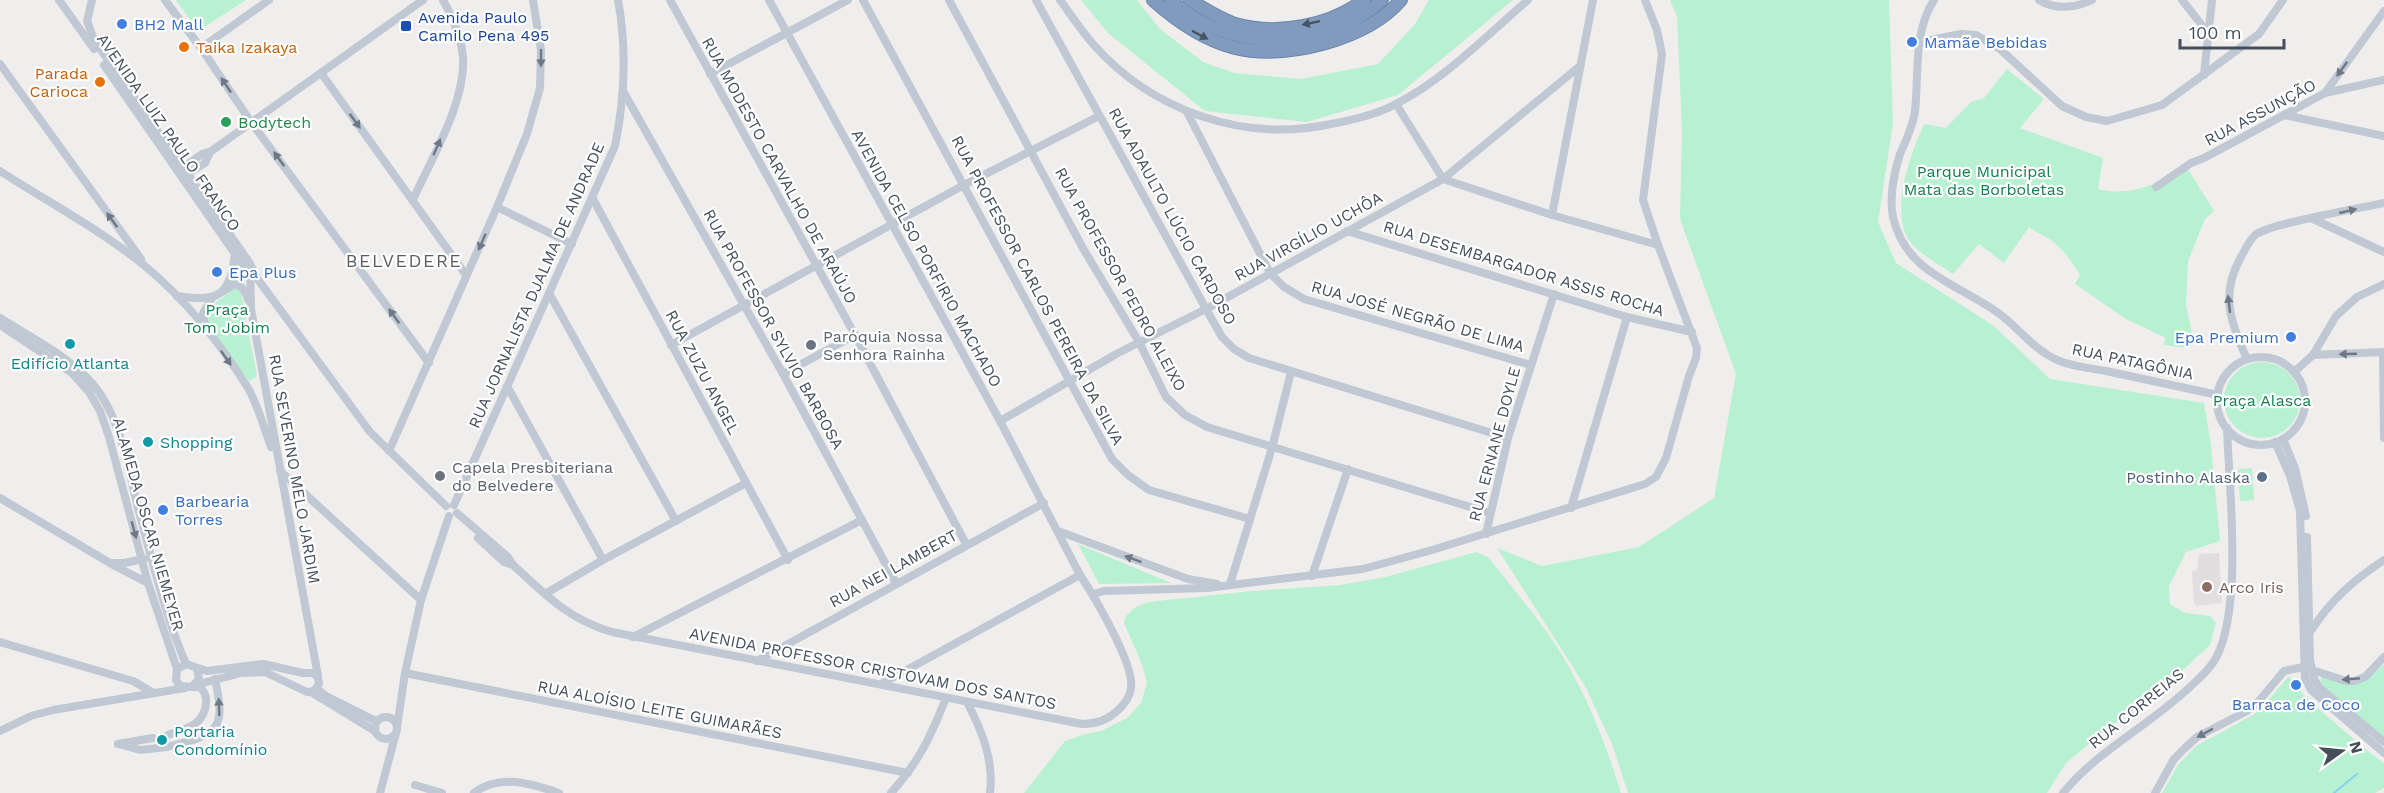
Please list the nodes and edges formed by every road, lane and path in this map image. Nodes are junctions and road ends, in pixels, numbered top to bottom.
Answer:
1 (59, 0) edge
2 (92, 0) edge
3 (165, 0) edge
4 (269, 0) edge
5 (423, 0) edge
6 (443, 0) edge
7 (533, 0) edge
8 (618, 0) edge
9 (670, 0) edge
10 (769, 0) edge
11 (848, 0) edge
12 (863, 0) edge
13 (950, 0) edge
14 (1036, 0) edge
15 (1060, 0) edge
16 (1153, 0) edge
17 (1172, 0) edge
18 (1190, 0) edge
19 (1364, 0) edge
20 (1382, 0) edge
21 (1401, 0) edge
22 (1528, 0) edge
23 (1593, 0) edge
24 (1645, 0) edge
25 (1934, 0) edge
26 (2039, 0) edge
27 (2092, 0) edge
28 (2182, 0) edge
29 (2212, 0) edge
30 (2283, 0) edge
31 (2384, 11) edge
32 (787, 33) junction
33 (2208, 33) junction
34 (1920, 42) junction
35 (201, 48) junction
36 (0, 64) edge
37 (1580, 66) junction
38 (321, 73) junction
39 (710, 74) junction
40 (2204, 75) junction
41 (2384, 80) edge
42 (623, 91) junction
43 (2325, 93) junction
44 (1396, 104) junction
45 (1187, 112) junction
46 (2284, 115) junction
47 (1100, 116) junction
48 (251, 122) junction
49 (2384, 136) edge
50 (1032, 150) junction
51 (0, 171) edge
52 (184, 173) junction
53 (1443, 178) junction
54 (964, 185) junction
55 (2156, 187) dead end
56 (593, 199) junction
57 (413, 200) junction
58 (2384, 203) edge
59 (497, 207) junction
60 (1552, 215) junction
61 (2313, 219) junction
62 (891, 225) junction
63 (1347, 231) junction
64 (572, 244) junction
65 (1658, 245) junction
66 (2384, 252) edge
67 (235, 254) junction
68 (249, 262) joint
69 (815, 266) junction
70 (146, 267) junction
71 (1270, 273) junction
72 (466, 276) junction
73 (254, 277) junction
74 (2384, 284) edge
75 (223, 292) junction
76 (549, 293) junction
77 (1554, 294) junction
78 (177, 296) junction
79 (212, 298) junction
80 (744, 305) junction
81 (251, 309) junction
82 (1206, 309) junction
83 (1627, 317) junction
84 (0, 318) edge
85 (0, 325) edge
86 (205, 327) junction
87 (1692, 332) junction
88 (855, 335) junction
89 (1139, 342) junction
90 (672, 345) junction
91 (2384, 352) edge
92 (2313, 355) junction
93 (2247, 359) junction
94 (429, 363) junction
95 (1531, 365) junction
96 (1291, 372) junction
97 (2294, 372) junction
98 (783, 374) junction
99 (1069, 380) junction
100 (507, 386) junction
101 (2217, 395) junction
102 (1000, 421) junction
103 (2227, 428) junction
104 (1508, 438) junction
105 (2384, 438) edge
106 (2279, 441) junction
107 (1272, 448) junction
108 (389, 451) junction
109 (279, 467) junction
110 (1348, 469) junction
111 (746, 483) junction
112 (0, 498) edge
113 (1044, 503) junction
114 (1571, 508) junction
115 (452, 511) junction
116 (1490, 513) junction
117 (1250, 519) junction
118 (862, 520) junction
119 (676, 521) junction
120 (1058, 531) junction
121 (1486, 534) junction
122 (966, 544) junction
123 (141, 559) junction
124 (603, 560) junction
125 (788, 560) junction
126 (2384, 560) edge
127 (109, 563) junction
128 (153, 566) junction
129 (1080, 574) junction
130 (1312, 576) junction
131 (148, 583) junction
132 (896, 583) junction
133 (1227, 584) junction
134 (545, 594) junction
135 (1093, 594) junction
136 (421, 600) junction
137 (2326, 609) junction
138 (2310, 612) junction
139 (2310, 633) junction
140 (633, 637) junction
141 (0, 642) edge
142 (311, 645) junction
143 (2384, 657) edge
144 (757, 661) junction
145 (186, 664) junction
146 (2307, 668) junction
147 (177, 669) junction
148 (197, 669) junction
149 (305, 673) junction
150 (405, 673) junction
151 (318, 676) junction
152 (214, 679) junction
153 (176, 680) junction
154 (403, 684) junction
155 (881, 684) junction
156 (192, 687) junction
157 (301, 689) junction
158 (314, 691) junction
159 (157, 692) junction
160 (946, 698) junction
161 (967, 702) junction
162 (991, 707) junction
163 (390, 717) junction
164 (979, 724) junction
165 (397, 729) junction
166 (377, 730) junction
167 (0, 731) edge
168 (168, 735) dead end
169 (153, 738) dead end
170 (2384, 742) edge
171 (2384, 753) edge
172 (387, 765) junction
173 (908, 773) junction
174 (415, 785) dead end
175 (380, 793) edge
176 (442, 793) edge
177 (474, 793) edge
178 (559, 793) edge
179 (891, 793) edge
180 (990, 793) edge
181 (2063, 793) edge
182 (2155, 793) edge

1 - 52 street, AVENIDA LUIZ PAULO FRANCO
2 - 52 street, AVENIDA LUIZ PAULO FRANCO
3 - 35 street
4 - 35 street
5 - 38 street
57 -> 6 street
7 -> 59 street
8 - 42 street, RUA JORNALISTA DJALMA DE ANDRADE
9 - 39 street, RUA MODESTO CARVALHO DE ARAÚJO
10 - 32 street, AVENIDA CELSO PORFIRIO MACHADO
11 - 32 street
12 - 54 street, RUA PROFESSOR CARLOS PEREIRA DA SILVA
13 - 50 street, RUA PROFESSOR PEDRO ALEIXO
14 - 47 street, RUA ADAULTO LÚCIO CARDOSO
15 - 45 street
16 -> 21 highway
17 - 20 highway
19 -> 18 highway
22 - 44 street
23 - 37 street
24 - 65 street
25 - 34 street, RUA PATAGÔNIA
26 - 27 street
28 - 33 street
29 - 33 street
30 - 40 street
31 -> 43 street
32 - 39 street
32 - 62 street, AVENIDA CELSO PORFIRIO MACHADO
33 - 40 street
34 - 40 street
34 - 101 street, RUA PATAGÔNIA
48 -> 35 street
70 -> 36 street
37 - 53 street, RUA VIRGÍLIO UCHÔA
37 - 60 street
38 - 48 street
38 -> 57 street
39 - 69 street, RUA MODESTO CARVALHO DE ARAÚJO
41 - 43 street, RUA ASSUNÇÃO
42 - 56 street, RUA JORNALISTA DJALMA DE ANDRADE
42 - 80 street, RUA PROFESSOR SYLVIO BARBOSA
43 - 46 street, RUA ASSUNÇÃO
44 - 45 street
44 - 53 street
45 - 71 street, RUA JOSÉ NEGRÃO DE LIMA
46 - 49 street
46 - 55 street, RUA ASSUNÇÃO
47 - 50 street
47 - 82 street, RUA ADAULTO LÚCIO CARDOSO
48 - 52 street
94 -> 48 street
50 - 54 street
50 - 89 street, RUA PROFESSOR PEDRO ALEIXO
51 - 70 street
52 - 67 street, AVENIDA LUIZ PAULO FRANCO
52 - 68 street, AVENIDA LUIZ PAULO FRANCO
53 - 60 street
53 - 63 street, RUA VIRGÍLIO UCHÔA
54 - 62 street
54 - 99 street, RUA PROFESSOR CARLOS PEREIRA DA SILVA
56 - 64 street, RUA JORNALISTA DJALMA DE ANDRADE
56 - 90 street, RUA ZUZU ANGEL
57 - 72 street
61 -> 58 street
59 - 64 street
59 -> 72 street
60 - 65 street
61 - 66 street
93 -> 61 street
62 - 69 street
62 - 102 street, AVENIDA CELSO PORFIRIO MACHADO
63 - 71 street, RUA VIRGÍLIO UCHÔA
63 - 77 street, RUA DESEMBARGADOR ASSIS ROCHA
64 - 76 street, RUA JORNALISTA DJALMA DE ANDRADE
65 - 87 street
67 - 73 street, AVENIDA LUIZ PAULO FRANCO
67 - 75 street
68 - 73 street, RUA SEVERINO MELO JARDIM
69 - 80 street
69 - 88 street, RUA MODESTO CARVALHO DE ARAÚJO
70 - 78 street
71 - 82 street, RUA VIRGÍLIO UCHÔA
71 - 95 street, RUA JOSÉ NEGRÃO DE LIMA
72 - 94 street
73 - 81 street, RUA SEVERINO MELO JARDIM
73 - 108 street, AVENIDA LUIZ PAULO FRANCO
74 - 92 street
75 - 79 street
75 - 81 street
76 - 100 street, RUA JORNALISTA DJALMA DE ANDRADE
76 - 119 street
77 - 83 street, RUA DESEMBARGADOR ASSIS ROCHA
77 - 95 street, RUA ERNANE DOYLE
78 - 79 street
78 - 86 street
79 - 86 street
80 - 90 street
80 - 98 street, RUA PROFESSOR SYLVIO BARBOSA
81 - 109 street, RUA SEVERINO MELO JARDIM
82 - 89 street, RUA VIRGÍLIO UCHÔA
82 - 96 street, RUA ADAULTO LÚCIO CARDOSO
83 - 87 street, RUA DESEMBARGADOR ASSIS ROCHA
83 - 114 street
84 - 128 street, ALAMEDA OSCAR NIEMEYER
85 -> 123 street, ALAMEDA OSCAR NIEMEYER
86 -> 109 street
87 - 114 street
88 - 98 street
88 - 122 street, RUA MODESTO CARVALHO DE ARAÚJO
89 - 99 street, RUA VIRGÍLIO UCHÔA
89 - 107 street, RUA PROFESSOR PEDRO ALEIXO
90 - 111 street, RUA ZUZU ANGEL
91 -> 92 street
91 - 105 street
92 - 97 street
93 - 97 street
93 - 101 street
94 - 108 street
95 - 104 street, RUA ERNANE DOYLE
96 - 104 street, RUA ADAULTO LÚCIO CARDOSO
96 - 107 street
97 - 106 street
98 - 118 street, RUA PROFESSOR SYLVIO BARBOSA
99 - 102 street, RUA VIRGÍLIO UCHÔA
99 - 117 street, RUA PROFESSOR CARLOS PEREIRA DA SILVA
100 - 115 street, RUA JORNALISTA DJALMA DE ANDRADE
100 - 124 street
101 - 103 street
102 - 113 street, AVENIDA CELSO PORFIRIO MACHADO
103 - 106 street
103 - 181 street, RUA CORREIAS
104 - 116 street, RUA ERNANE DOYLE
106 - 138 street
106 - 146 street
107 - 110 street, RUA PROFESSOR PEDRO ALEIXO
107 - 117 street
108 - 115 street, AVENIDA LUIZ PAULO FRANCO
109 - 136 street
109 - 142 street, RUA SEVERINO MELO JARDIM
110 - 116 street, RUA PROFESSOR PEDRO ALEIXO
110 - 130 street
111 - 119 street
111 - 125 street, RUA ZUZU ANGEL
112 - 127 street
113 - 120 street, AVENIDA CELSO PORFIRIO MACHADO
113 - 122 street, RUA NEI LAMBERT
114 - 121 street
115 - 134 street, AVENIDA PROFESSOR CRISTOVAM DOS SANTOS
115 - 136 street, RUA JORNALISTA DJALMA DE ANDRADE
116 - 121 street, RUA ERNANE DOYLE
117 - 133 street
118 - 125 street
118 - 132 street, RUA PROFESSOR SYLVIO BARBOSA
119 - 124 street
120 - 129 street, AVENIDA CELSO PORFIRIO MACHADO
133 -> 120 street
121 - 130 street
122 - 132 street, RUA NEI LAMBERT
123 - 127 street
123 - 128 street
123 - 131 street, ALAMEDA OSCAR NIEMEYER
124 - 134 street
125 - 140 street
126 - 137 street
127 - 131 street
128 - 145 street, ALAMEDA OSCAR NIEMEYER
129 - 135 street, AVENIDA CELSO PORFIRIO MACHADO
129 - 155 street
130 - 133 street
131 - 147 street, ALAMEDA OSCAR NIEMEYER
132 - 144 street, RUA NEI LAMBERT
133 - 135 street
134 - 140 street, AVENIDA PROFESSOR CRISTOVAM DOS SANTOS
135 - 162 street, AVENIDA PROFESSOR CRISTOVAM DOS SANTOS
136 - 150 street, RUA JORNALISTA DJALMA DE ANDRADE
137 - 138 street
137 - 139 street
138 - 139 street
139 - 146 street
140 - 144 street, AVENIDA PROFESSOR CRISTOVAM DOS SANTOS
141 - 159 street
142 - 149 street, RUA SEVERINO MELO JARDIM
142 - 151 street, RUA SEVERINO MELO JARDIM
143 -> 146 street
144 - 155 street, AVENIDA PROFESSOR CRISTOVAM DOS SANTOS
145 - 147 street
145 - 148 street
146 - 170 street
146 - 171 street
146 -> 182 street
147 - 153 street
148 - 149 street
148 - 156 street
149 - 151 street
149 - 157 street
150 - 154 street, RUA JORNALISTA DJALMA DE ANDRADE
150 - 173 street, RUA ALOÍSIO LEITE GUIMARÃES
151 - 158 street
152 - 156 street
152 - 157 street
169 -> 152 street
153 - 156 street
153 - 159 street
154 - 163 street, RUA JORNALISTA DJALMA DE ANDRADE
154 - 165 street, RUA JORNALISTA DJALMA DE ANDRADE
155 - 160 street, AVENIDA PROFESSOR CRISTOVAM DOS SANTOS
156 - 159 street
156 - 168 street
157 - 158 street
158 - 166 street
159 - 167 street
160 - 161 street, AVENIDA PROFESSOR CRISTOVAM DOS SANTOS
160 - 173 street
161 - 162 street, AVENIDA PROFESSOR CRISTOVAM DOS SANTOS
161 - 164 street
162 - 164 street
163 - 165 street
163 - 166 street
164 - 180 street
165 - 166 street
165 - 172 street, RUA JORNALISTA DJALMA DE ANDRADE
166 - 172 street, RUA JORNALISTA DJALMA DE ANDRADE
172 - 175 street, RUA JORNALISTA DJALMA DE ANDRADE
173 - 179 street
174 - 176 street
177 - 178 street

